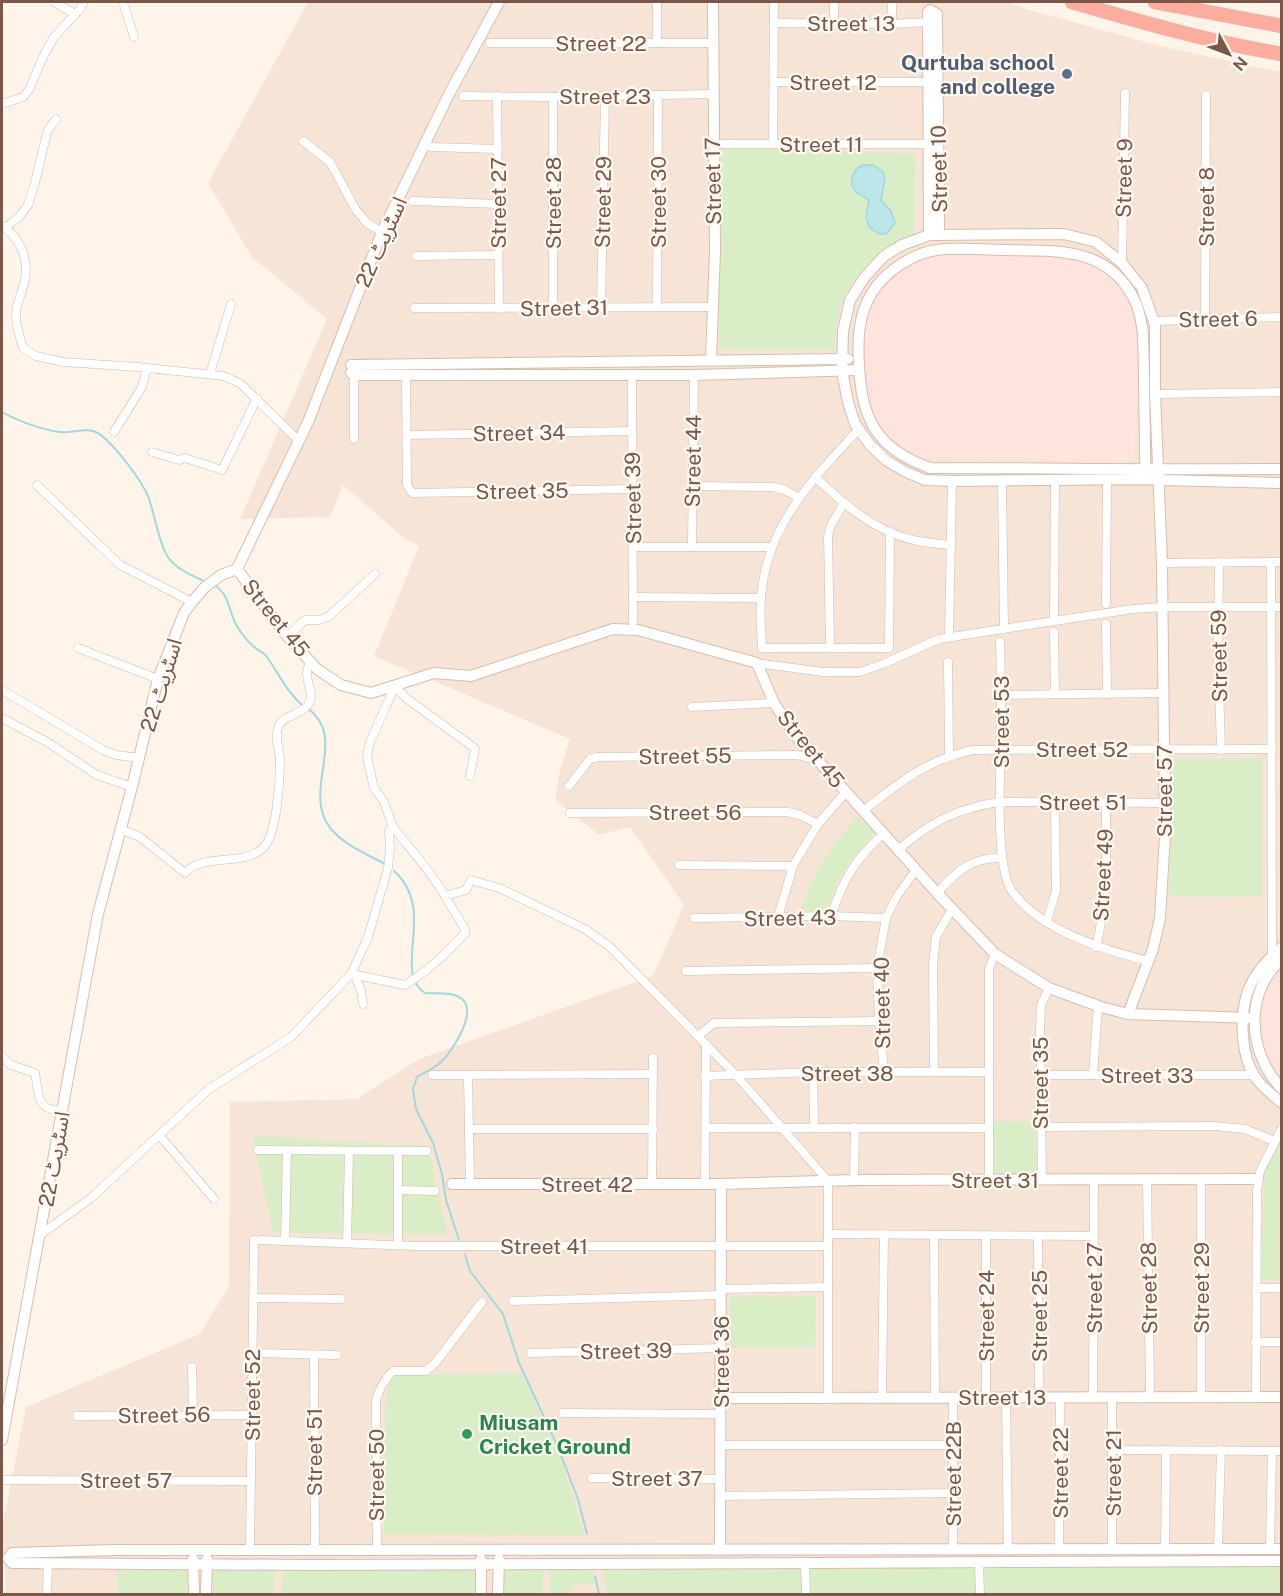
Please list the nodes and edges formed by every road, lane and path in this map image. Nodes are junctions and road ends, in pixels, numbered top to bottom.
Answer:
1 (54, 2) edge
2 (84, 2) edge
3 (123, 2) edge
4 (499, 2) edge
5 (657, 2) edge
6 (713, 2) edge
7 (774, 2) edge
8 (834, 2) edge
9 (892, 2) edge
10 (1072, 2) edge
11 (1155, 2) edge
12 (75, 15) junction
13 (928, 22) junction
14 (774, 23) junction
15 (834, 24) junction
16 (892, 24) junction
17 (1281, 26) edge
18 (134, 37) dead end
19 (490, 43) dead end
20 (657, 43) junction
21 (713, 43) junction
22 (1281, 54) edge
23 (774, 82) junction
24 (928, 82) junction
25 (1125, 93) dead end
26 (713, 94) junction
27 (1206, 95) dead end
28 (463, 96) dead end
29 (497, 96) junction
30 (605, 96) junction
31 (658, 96) junction
32 (553, 97) junction
33 (2, 104) edge
34 (56, 119) dead end
35 (303, 141) dead end
36 (713, 144) junction
37 (773, 144) junction
38 (928, 144) junction
39 (431, 147) dead end
40 (498, 148) junction
41 (413, 201) dead end
42 (498, 204) junction
43 (3, 226) edge
44 (382, 232) junction
45 (934, 235) junction
46 (997, 236) junction
47 (996, 250) junction
48 (498, 255) junction
49 (416, 256) dead end
50 (1122, 263) junction
51 (875, 267) junction
52 (886, 277) junction
53 (231, 304) dead end
54 (714, 307) junction
55 (414, 308) dead end
56 (601, 308) junction
57 (657, 308) junction
58 (499, 309) junction
59 (553, 309) junction
60 (1281, 317) edge
61 (1205, 320) junction
62 (1154, 321) junction
63 (859, 358) junction
64 (842, 359) junction
65 (711, 360) junction
66 (147, 368) junction
67 (589, 368) junction
68 (859, 370) junction
69 (352, 371) junction
70 (842, 371) junction
71 (1155, 371) junction
72 (1143, 372) junction
73 (210, 374) junction
74 (406, 375) junction
75 (632, 375) junction
76 (694, 375) junction
77 (1281, 392) edge
78 (1155, 394) junction
79 (256, 398) junction
80 (858, 430) junction
81 (632, 431) junction
82 (114, 432) dead end
83 (406, 435) junction
84 (354, 439) dead end
85 (298, 440) junction
86 (152, 452) dead end
87 (902, 456) junction
88 (896, 467) junction
89 (1025, 468) junction
90 (1281, 469) edge
91 (1146, 473) junction
92 (1159, 474) junction
93 (1214, 475) junction
94 (815, 477) junction
95 (1055, 480) junction
96 (1107, 480) junction
97 (952, 481) junction
98 (1002, 481) junction
99 (1026, 481) junction
100 (1281, 483) edge
101 (37, 485) dead end
102 (693, 486) junction
103 (633, 489) junction
104 (799, 498) junction
105 (844, 503) junction
106 (890, 532) junction
107 (951, 545) junction
108 (633, 547) junction
109 (692, 547) junction
110 (772, 547) junction
111 (1219, 562) junction
112 (1271, 562) junction
113 (1281, 562) edge
114 (1162, 563) junction
115 (237, 569) junction
116 (375, 574) dead end
117 (633, 597) junction
118 (761, 598) junction
119 (192, 602) junction
120 (1106, 604) dead end
121 (1219, 606) junction
122 (1271, 606) junction
123 (1162, 607) junction
124 (1281, 607) edge
125 (1054, 621) junction
126 (633, 622) dead end
127 (1106, 624) dead end
128 (1004, 628) junction
129 (1054, 632) dead end
130 (287, 637) junction
131 (949, 637) junction
132 (1000, 642) dead end
133 (78, 648) dead end
134 (830, 648) junction
135 (310, 660) junction
136 (948, 662) dead end
137 (758, 663) junction
138 (158, 679) junction
139 (395, 686) junction
140 (2, 690) edge
141 (1164, 693) junction
142 (1055, 694) junction
143 (1107, 694) junction
144 (1001, 695) junction
145 (774, 703) junction
146 (692, 706) dead end
147 (2, 718) edge
148 (1272, 748) junction
149 (1001, 749) junction
150 (1164, 750) junction
151 (1221, 750) junction
152 (949, 756) junction
153 (140, 758) junction
154 (814, 759) junction
155 (470, 776) dead end
156 (569, 786) dead end
157 (132, 787) junction
158 (1272, 788) junction
159 (1281, 788) edge
160 (846, 792) junction
161 (1000, 802) junction
162 (1106, 802) junction
163 (1055, 803) junction
164 (1166, 803) junction
165 (863, 811) junction
166 (570, 813) dead end
167 (818, 824) junction
168 (393, 827) junction
169 (120, 829) junction
170 (883, 834) junction
171 (898, 850) junction
172 (1002, 858) junction
173 (679, 865) dead end
174 (793, 866) junction
175 (916, 870) junction
176 (937, 893) junction
177 (444, 896) junction
178 (952, 909) junction
179 (831, 916) junction
180 (778, 917) junction
181 (694, 918) dead end
182 (886, 918) junction
183 (1047, 921) junction
184 (1096, 946) junction
185 (1281, 947) edge
186 (995, 954) junction
187 (1277, 957) edge
188 (1148, 961) junction
189 (878, 968) junction
190 (686, 971) dead end
191 (353, 974) junction
192 (1049, 988) junction
193 (363, 1004) dead end
194 (1098, 1006) junction
195 (1128, 1014) junction
196 (1242, 1018) junction
197 (1254, 1018) junction
198 (879, 1021) junction
199 (698, 1036) junction
200 (706, 1045) junction
201 (2, 1057) edge
202 (653, 1058) dead end
203 (813, 1072) junction
204 (884, 1072) junction
205 (934, 1072) junction
206 (989, 1072) junction
207 (653, 1074) junction
208 (432, 1075) dead end
209 (736, 1075) junction
210 (1041, 1075) junction
211 (1093, 1075) junction
212 (1254, 1075) junction
213 (468, 1076) junction
214 (705, 1076) junction
215 (1281, 1089) edge
216 (1281, 1103) edge
217 (62, 1110) junction
218 (782, 1126) junction
219 (814, 1126) junction
220 (855, 1127) junction
221 (1040, 1127) junction
222 (705, 1128) junction
223 (989, 1128) junction
224 (1281, 1128) edge
225 (470, 1129) junction
226 (653, 1129) junction
227 (159, 1135) junction
228 (1274, 1141) junction
229 (258, 1150) dead end
230 (287, 1151) junction
231 (427, 1151) dead end
232 (349, 1152) junction
233 (398, 1152) junction
234 (1042, 1179) junction
235 (1094, 1179) junction
236 (1147, 1179) junction
237 (1201, 1179) junction
238 (1258, 1179) junction
239 (854, 1180) junction
240 (989, 1180) junction
241 (828, 1181) junction
242 (726, 1183) junction
243 (453, 1184) dead end
244 (652, 1184) junction
245 (705, 1184) junction
246 (470, 1185) junction
247 (398, 1190) junction
248 (435, 1191) dead end
249 (214, 1199) dead end
250 (828, 1234) junction
251 (884, 1234) junction
252 (40, 1235) junction
253 (934, 1236) junction
254 (986, 1236) junction
255 (1038, 1236) junction
256 (1094, 1236) junction
257 (257, 1240) joint
258 (285, 1241) junction
259 (347, 1243) junction
260 (398, 1245) junction
261 (722, 1246) junction
262 (828, 1246) junction
263 (828, 1287) junction
264 (1256, 1288) junction
265 (1281, 1288) edge
266 (722, 1292) junction
267 (253, 1298) junction
268 (340, 1299) dead end
269 (513, 1301) dead end
270 (482, 1302) dead end
271 (1255, 1342) junction
272 (1281, 1342) edge
273 (721, 1348) junction
274 (252, 1353) junction
275 (531, 1353) dead end
276 (314, 1354) junction
277 (337, 1355) dead end
278 (192, 1367) dead end
279 (1060, 1396) junction
280 (1150, 1396) junction
281 (1201, 1396) junction
282 (935, 1397) junction
283 (952, 1397) junction
284 (986, 1397) junction
285 (1006, 1397) junction
286 (1039, 1397) junction
287 (1093, 1397) junction
288 (1281, 1397) edge
289 (722, 1398) junction
290 (828, 1398) junction
291 (882, 1398) junction
292 (1112, 1398) junction
293 (1256, 1398) junction
294 (564, 1413) dead end
295 (252, 1414) junction
296 (721, 1414) junction
297 (193, 1415) junction
298 (76, 1416) dead end
299 (2, 1440) edge
300 (721, 1445) junction
301 (953, 1445) junction
302 (1113, 1450) junction
303 (1166, 1450) junction
304 (1221, 1450) junction
305 (1272, 1451) junction
306 (1281, 1451) edge
307 (592, 1478) dead end
308 (721, 1479) junction
309 (2, 1480) edge
310 (251, 1481) junction
311 (953, 1494) junction
312 (721, 1496) junction
313 (1165, 1548) junction
314 (1218, 1548) junction
315 (1084, 1549) junction
316 (1112, 1549) junction
317 (1270, 1549) junction
318 (1281, 1549) edge
319 (193, 1550) junction
320 (208, 1550) junction
321 (250, 1550) junction
322 (315, 1550) junction
323 (377, 1550) junction
324 (481, 1550) junction
325 (500, 1550) junction
326 (720, 1550) junction
327 (755, 1550) junction
328 (907, 1550) junction
329 (953, 1550) junction
330 (1008, 1550) junction
331 (1059, 1550) junction
332 (1281, 1561) edge
333 (48, 1563) junction
334 (755, 1563) junction
335 (805, 1563) junction
336 (906, 1563) junction
337 (979, 1563) junction
338 (1083, 1563) junction
339 (193, 1564) junction
340 (207, 1564) junction
341 (481, 1564) junction
342 (499, 1564) junction
343 (47, 1594) edge
344 (194, 1594) edge
345 (206, 1594) edge
346 (481, 1594) edge
347 (498, 1594) edge
348 (806, 1594) edge
349 (980, 1594) edge

1 - 12 street
2 - 12 street
3 - 18 street
4 - 44 street, اسٹریٹ 22
5 - 20 street
6 - 21 street, Street 17
7 - 14 street
8 - 15 street
9 - 16 street
10 - 22 highway
11 - 17 highway
12 - 33 street
13 - 16 street, Street 13
13 - 24 street, Street 10
13 - 45 street, Street 10
14 - 15 street, Street 13
14 - 23 street
15 - 16 street, Street 13
19 - 20 street, Street 22
20 - 21 street, Street 22
21 - 26 street, Street 17
23 - 24 street, Street 12
23 - 37 street
24 - 38 street, Street 10
25 - 50 street, Street 9
26 - 31 street, Street 23
26 - 36 street, Street 17
27 - 61 street, Street 8
28 - 29 street, Street 23
29 - 32 street, Street 23
29 - 40 street, Street 27
30 - 31 street, Street 23
30 - 32 street, Street 23
30 - 56 street, Street 29
31 - 57 street, Street 30
32 - 59 street, Street 28
34 - 43 street
35 - 44 street
36 - 37 street, Street 11
36 - 54 street, Street 17
37 - 38 street, Street 11
38 - 45 street, Street 10
39 - 40 street
40 - 42 street, Street 27
41 - 42 street
42 - 48 street, Street 27
43 - 66 street
44 - 85 street, اسٹریٹ 22
45 - 46 street, Street 57
45 - 51 street
46 - 47 street
46 - 50 street, Street 57
47 - 52 street
47 - 72 street
48 - 49 street
48 - 58 street, Street 27
50 - 62 street, Street 57
51 - 52 street
51 - 64 street
52 - 63 street
53 - 73 street
54 - 57 street, Street 31
54 - 65 street, Street 17
55 - 58 street, Street 31
56 - 57 street, Street 31
56 - 59 street, Street 31
58 - 59 street, Street 31
60 - 61 street, Street 6
61 - 62 street, Street 6
62 - 71 street, Street 57
63 - 64 street
63 - 68 street
64 - 65 street
64 - 70 street
65 - 67 street
66 - 73 street
66 - 82 street
67 - 69 street
67 - 74 street
67 - 75 street
68 - 70 street
68 - 87 street
69 - 74 street
69 - 84 street
70 - 76 street
70 - 80 street
71 - 72 street
71 - 78 street, Street 57
72 - 91 street
73 - 79 street
74 - 83 street
75 - 76 street
75 - 81 street, Street 39
76 - 102 street, Street 44
77 - 78 street
78 - 92 street, Street 57
79 - 85 street
79 - 86 street
80 - 88 street
80 - 94 street
81 - 83 street, Street 34
81 - 103 street, Street 39
83 - 103 street, Street 35
85 - 115 street, اسٹریٹ 22
87 - 88 street
87 - 89 street
88 - 97 street
89 - 91 street
89 - 99 street
90 - 93 street
91 - 92 street
91 - 96 street
92 - 93 street
92 - 114 street, Street 57
93 - 100 street
94 - 104 street
94 - 105 street
95 - 96 street
95 - 99 street
95 - 125 street
96 - 120 street
97 - 98 street
97 - 107 street
98 - 99 street
98 - 128 street
101 - 119 street
102 - 104 street
102 - 109 street, Street 44
103 - 108 street, Street 39
104 - 110 street
105 - 106 street
105 - 134 street
106 - 107 street
106 - 134 street
107 - 131 street
108 - 109 street
108 - 117 street, Street 39
109 - 110 street
110 - 118 street
111 - 112 street
111 - 114 street
111 - 121 street, Street 59
112 - 113 street
112 - 122 street
114 - 123 street, Street 57
115 - 119 street, اسٹریٹ 22
115 - 130 street, Street 45
116 - 130 street
117 - 118 street
117 - 126 street, Street 39
118 - 134 street
119 - 138 street, اسٹریٹ 22
121 - 122 street
121 - 123 street
121 - 151 street, Street 59
122 - 124 street
122 - 148 street
123 - 125 street
123 - 141 street, Street 57
125 - 128 street
127 - 143 street
128 - 131 street
129 - 142 street
130 - 135 street, Street 45
131 - 137 street
132 - 144 street, Street 53
133 - 138 street
135 - 139 street, Street 45
135 - 169 street
136 - 152 street
137 - 139 street, Street 45
137 - 145 street, Street 45
138 - 153 street, اسٹریٹ 22
139 - 155 street
139 - 168 street
140 - 153 street
141 - 143 street
141 - 150 street, Street 57
142 - 143 street
142 - 144 street
144 - 149 street, Street 53
145 - 146 street
145 - 154 street, Street 45
147 - 157 street
148 - 151 street, Street 52
148 - 158 street
149 - 150 street, Street 52
149 - 152 street, Street 52
149 - 161 street, Street 53
150 - 151 street, Street 52
150 - 164 street, Street 57
152 - 165 street, Street 52
153 - 157 street, اسٹریٹ 22
154 - 156 street, Street 55
154 - 160 street, Street 45
157 - 169 street, اسٹریٹ 22
158 - 159 street
158 - 187 street
160 - 165 street, Street 45
160 - 167 street
161 - 163 street, Street 51
161 - 171 street, Street 51
161 - 172 street, Street 53
162 - 163 street, Street 51
162 - 164 street, Street 51
162 - 184 street, Street 49
163 - 183 street
164 - 188 street, Street 57
165 - 170 street, Street 45
166 - 167 street, Street 56
167 - 174 street
168 - 177 street
168 - 191 street
169 - 217 street, اسٹریٹ 22
170 - 171 street, Street 45
170 - 179 street
171 - 175 street, Street 45
172 - 176 street
172 - 183 street, Street 53
173 - 174 street
174 - 180 street
175 - 176 street, Street 45
175 - 182 street, Street 40
176 - 178 street, Street 45
177 - 191 street
177 - 199 street
178 - 186 street, Street 45
178 - 205 street
179 - 180 street, Street 43
179 - 182 street, Street 43
180 - 181 street, Street 43
182 - 189 street, Street 40
183 - 184 street, Street 53
184 - 188 street, Street 53
185 - 187 street
186 - 192 street, Street 45
186 - 206 street
187 - 196 street
187 - 197 street
188 - 195 street, Street 57
189 - 190 street
189 - 198 street, Street 40
191 - 193 street
191 - 227 street
192 - 194 street, Street 45
192 - 210 street, Street 35
194 - 195 street, Street 45
194 - 211 street
195 - 196 street, Street 45
196 - 197 street, Street 45
196 - 212 street
197 - 215 street
198 - 199 street
198 - 204 street, Street 40
199 - 200 street
200 - 209 street
200 - 214 street
201 - 217 street
202 - 207 street
203 - 204 street, Street 38
203 - 209 street, Street 38
203 - 219 street
204 - 205 street, Street 38
205 - 206 street, Street 38
206 - 223 street
207 - 213 street
207 - 226 street
208 - 213 street
209 - 214 street, Street 38
209 - 218 street
210 - 211 street, Street 33
210 - 221 street, Street 35
211 - 212 street, Street 33
212 - 216 street
213 - 225 street
214 - 222 street
217 - 252 street, اسٹریٹ 22
218 - 219 street
218 - 222 street
218 - 241 street
219 - 220 street
220 - 223 street
220 - 239 street
221 - 228 street
221 - 234 street, Street 35
222 - 245 street
223 - 240 street
224 - 228 street
225 - 226 street
225 - 246 street
226 - 244 street
227 - 249 street
227 - 252 street
228 - 238 street
229 - 230 street
230 - 232 street
230 - 258 street
231 - 233 street
232 - 233 street
232 - 259 street
233 - 247 street
234 - 235 street, Street 31
234 - 240 street, Street 31
235 - 236 street, Street 31
235 - 256 street, Street 27
236 - 237 street, Street 31
236 - 280 street, Street 28
237 - 238 street, Street 31
237 - 281 street, Street 29
238 - 264 street
239 - 240 street, Street 31
239 - 241 street, Street 31
241 - 242 street, Street 31
241 - 250 street
242 - 245 street, Street 42
242 - 261 street, Street 36
243 - 246 street, Street 42
244 - 245 street, Street 42
244 - 246 street, Street 42
247 - 248 street
247 - 260 street
250 - 251 street
250 - 262 street
251 - 253 street
251 - 291 street
252 - 299 street, اسٹریٹ 22
253 - 254 street
253 - 282 street
254 - 255 street
254 - 284 street, Street 24
255 - 256 street
255 - 286 street, Street 25
256 - 287 street, Street 27
257 - 258 street, Street 41
257 - 267 street, Street 52
258 - 259 street, Street 41
259 - 260 street, Street 41
260 - 261 street, Street 41
261 - 262 street, Street 41
261 - 266 street, Street 36
262 - 263 street
263 - 266 street
263 - 290 street
264 - 265 street
264 - 271 street
266 - 269 street
266 - 273 street, Street 36
267 - 268 street
267 - 274 street, Street 52
270 - 323 street, Street 50
271 - 272 street
271 - 293 street
273 - 275 street, Street 39
273 - 289 street, Street 36
274 - 276 street
274 - 295 street, Street 52
276 - 277 street
276 - 322 street, Street 51
278 - 297 street
279 - 286 street, Street 13
279 - 287 street, Street 13
279 - 331 street, Street 22
280 - 281 street, Street 13
280 - 292 street, Street 13
281 - 293 street, Street 13
282 - 283 street, Street 13
282 - 291 street, Street 13
283 - 284 street, Street 13
283 - 301 street, Street 22B
284 - 285 street, Street 13
285 - 286 street, Street 13
285 - 330 street
287 - 292 street, Street 13
288 - 293 street, Street 13
289 - 290 street, Street 13
289 - 296 street, Street 36
290 - 291 street, Street 13
292 - 302 street, Street 21
294 - 296 street
295 - 297 street, Street 56
295 - 310 street, Street 52
296 - 300 street, Street 36
297 - 298 street, Street 56
300 - 301 street
300 - 308 street, Street 36
301 - 311 street, Street 22B
302 - 303 street
302 - 316 street, Street 21
303 - 304 street
303 - 313 street
304 - 305 street
304 - 314 street
305 - 306 street
305 - 317 street
307 - 308 street, Street 37
308 - 312 street, Street 36
309 - 310 street, Street 57
310 - 321 street, Street 52
311 - 312 street
311 - 329 street, Street 22B
312 - 326 street, Street 36
313 - 314 street
313 - 316 street
314 - 317 street
315 - 316 street
315 - 331 street
315 - 338 street
317 - 318 street
319 - 320 street
319 - 333 street
319 - 339 street
320 - 321 street
320 - 340 street
321 - 322 street
322 - 323 street
323 - 324 street
324 - 325 street
324 - 341 street
325 - 326 street
325 - 342 street
326 - 327 street
327 - 328 street
327 - 334 street
328 - 329 street
328 - 336 street
329 - 330 street
330 - 331 street
332 - 338 street
333 - 339 street
333 - 343 street
334 - 335 street
334 - 342 street
335 - 336 street
335 - 348 street
336 - 337 street
337 - 338 street
337 - 349 street
339 - 340 street
339 - 344 street
340 - 341 street
340 - 345 street
341 - 342 street
341 - 346 street
342 - 347 street

